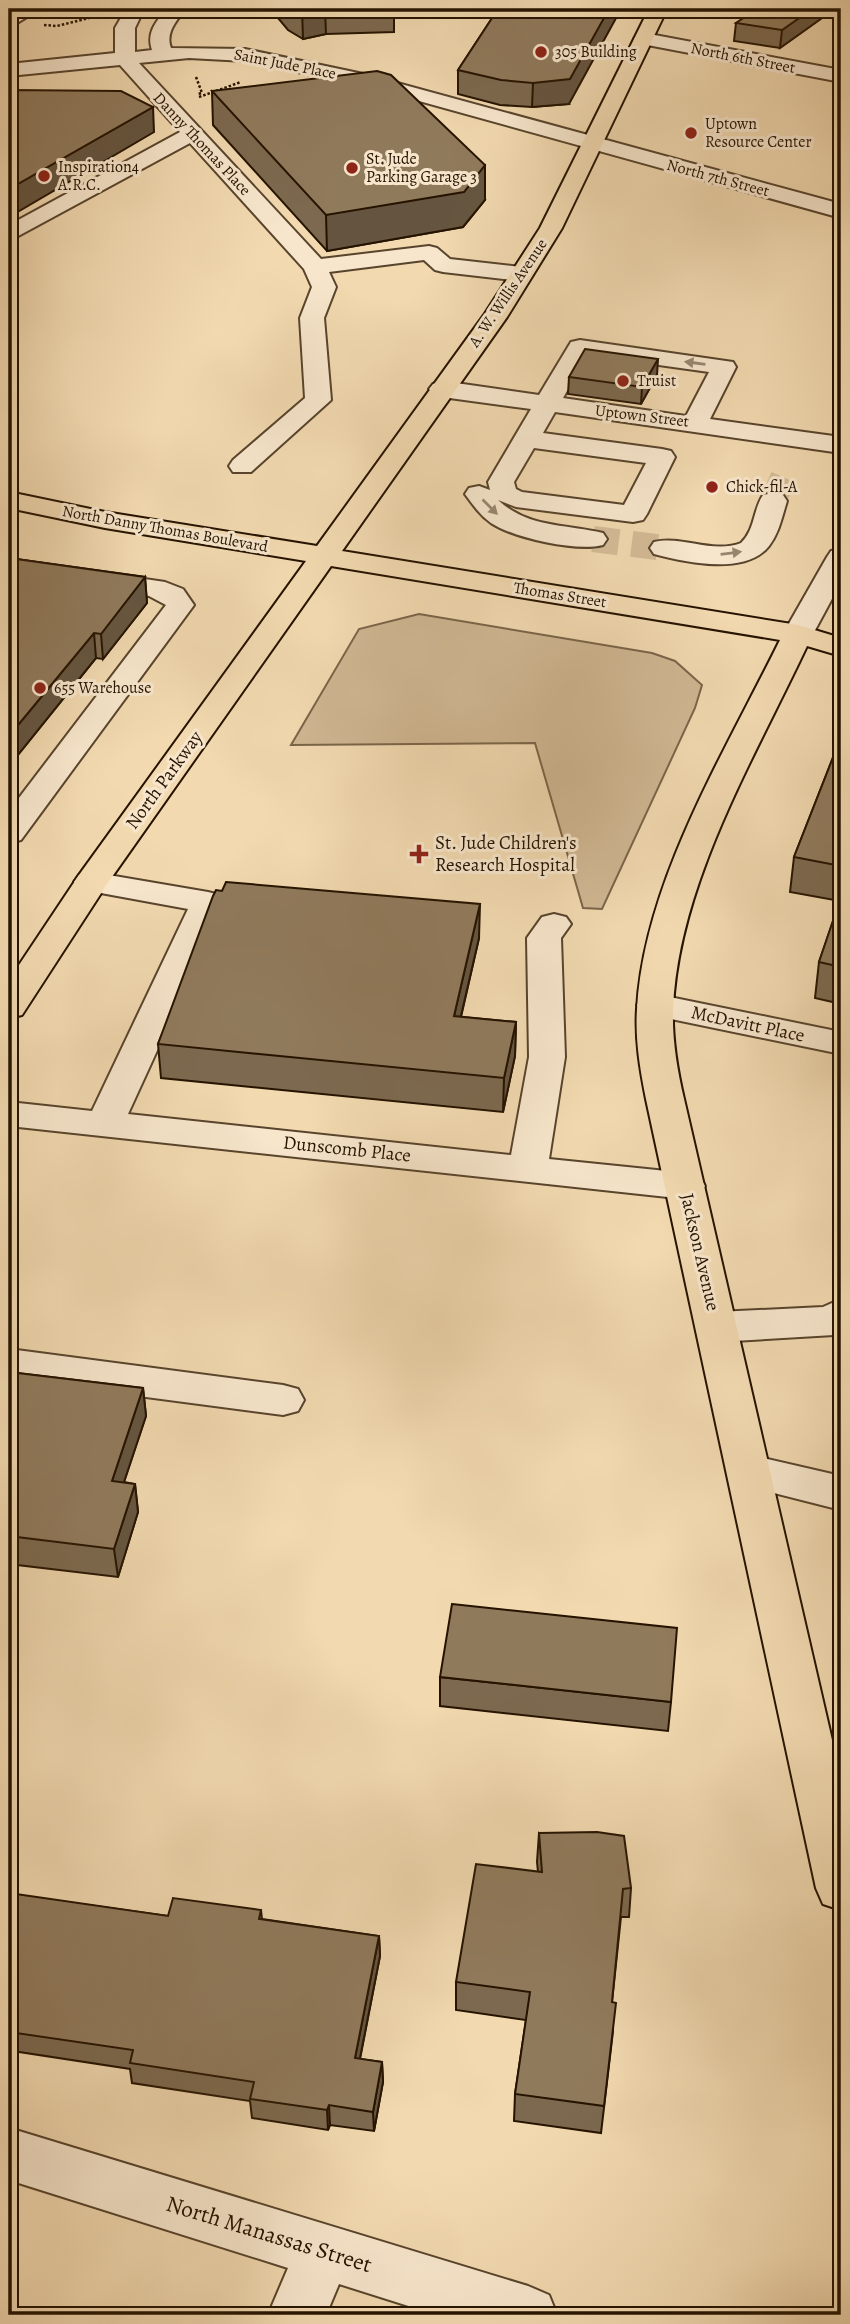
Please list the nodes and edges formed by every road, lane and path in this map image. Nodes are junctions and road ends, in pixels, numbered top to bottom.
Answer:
1 (17, 9) edge
2 (135, 9) edge
3 (176, 9) edge
4 (659, 9) edge
5 (819, 9) edge
6 (101, 10) edge
7 (841, 13) edge
8 (9, 22) edge
9 (40, 24) dead end
10 (644, 39) junction
11 (163, 54) junction
12 (125, 59) junction
13 (9, 70) edge
14 (196, 71) dead end
15 (841, 76) edge
16 (368, 81) junction
17 (311, 89) edge
18 (203, 100) joint
19 (173, 112) junction
20 (193, 133) junction
21 (595, 144) junction
22 (841, 211) edge
23 (9, 234) edge
24 (315, 267) junction
25 (521, 274) junction
26 (442, 389) junction
27 (537, 421) junction
28 (695, 424) junction
29 (841, 445) edge
30 (243, 466) dead end
31 (9, 500) edge
32 (773, 501) tunnel mouth
33 (593, 539) tunnel mouth
34 (664, 548) tunnel mouth
35 (323, 555) junction
36 (841, 557) edge
37 (9, 567) edge
38 (798, 634) junction
39 (841, 634) edge
40 (841, 648) edge
41 (9, 833) edge
42 (91, 882) junction
43 (554, 924) dead end
44 (655, 1005) junction
45 (9, 1006) edge
46 (841, 1043) edge
47 (9, 1114) edge
48 (105, 1124) junction
49 (528, 1169) junction
50 (685, 1186) junction
51 (841, 1312) edge
52 (717, 1327) junction
53 (9, 1364) edge
54 (282, 1400) dead end
55 (750, 1471) junction
56 (841, 1493) edge
57 (841, 1888) edge
58 (9, 2154) edge
59 (324, 2251) junction
60 (297, 2315) edge
61 (528, 2315) edge

1 - 8 street
2 - 12 street
3 - 11 street
4 - 10 main road, A. W. Willis Avenue
5 - 7 street
6 - 9 path
10 - 15 street, North 6th Street
10 - 21 main road, A. W. Willis Avenue
11 - 12 street, Saint Jude Place
11 - 16 street, Saint Jude Place
12 - 13 street, Saint Jude Place
12 - 19 street, Danny Thomas Place
14 - 18 path
16 - 17 street
16 - 21 street, Saint Jude Place
18 - 19 street
19 - 20 street, Danny Thomas Place
20 - 23 street
20 - 24 street, Danny Thomas Place
21 - 22 street, North 7th Street
21 - 25 main road, A. W. Willis Avenue
24 - 25 street
24 - 30 street
25 - 26 main road, A. W. Willis Avenue
26 - 27 street, Uptown Street
26 - 35 main road, A. W. Willis Avenue
27 - 27 street
27 - 28 street, Uptown Street
28 -> 27 street
27 -> 33 street
28 - 29 street, Uptown Street
31 - 35 main road, North Danny Thomas Boulevard
34 -> 32 street
35 - 38 main road, Thomas Street
35 - 42 main road, North Parkway
36 - 38 street
37 - 41 street
38 - 39 main road, Thomas Street
38 - 40 main road, Thomas Street
38 - 44 main road, Jackson Avenue
42 - 45 main road, North Parkway
42 - 48 street
43 - 49 street
44 - 46 street, McDavitt Place
44 - 50 main road, Jackson Avenue
47 - 48 street, Dunscomb Place
48 - 49 street, Dunscomb Place
49 - 50 street, Dunscomb Place
50 - 52 main road, Jackson Avenue
51 - 52 street
52 - 55 main road, Jackson Avenue
53 - 54 street
55 - 56 street
55 - 57 main road, Jackson Avenue
58 - 59 street, North Manassas Street
59 - 60 street
59 - 61 street, North Manassas Street

